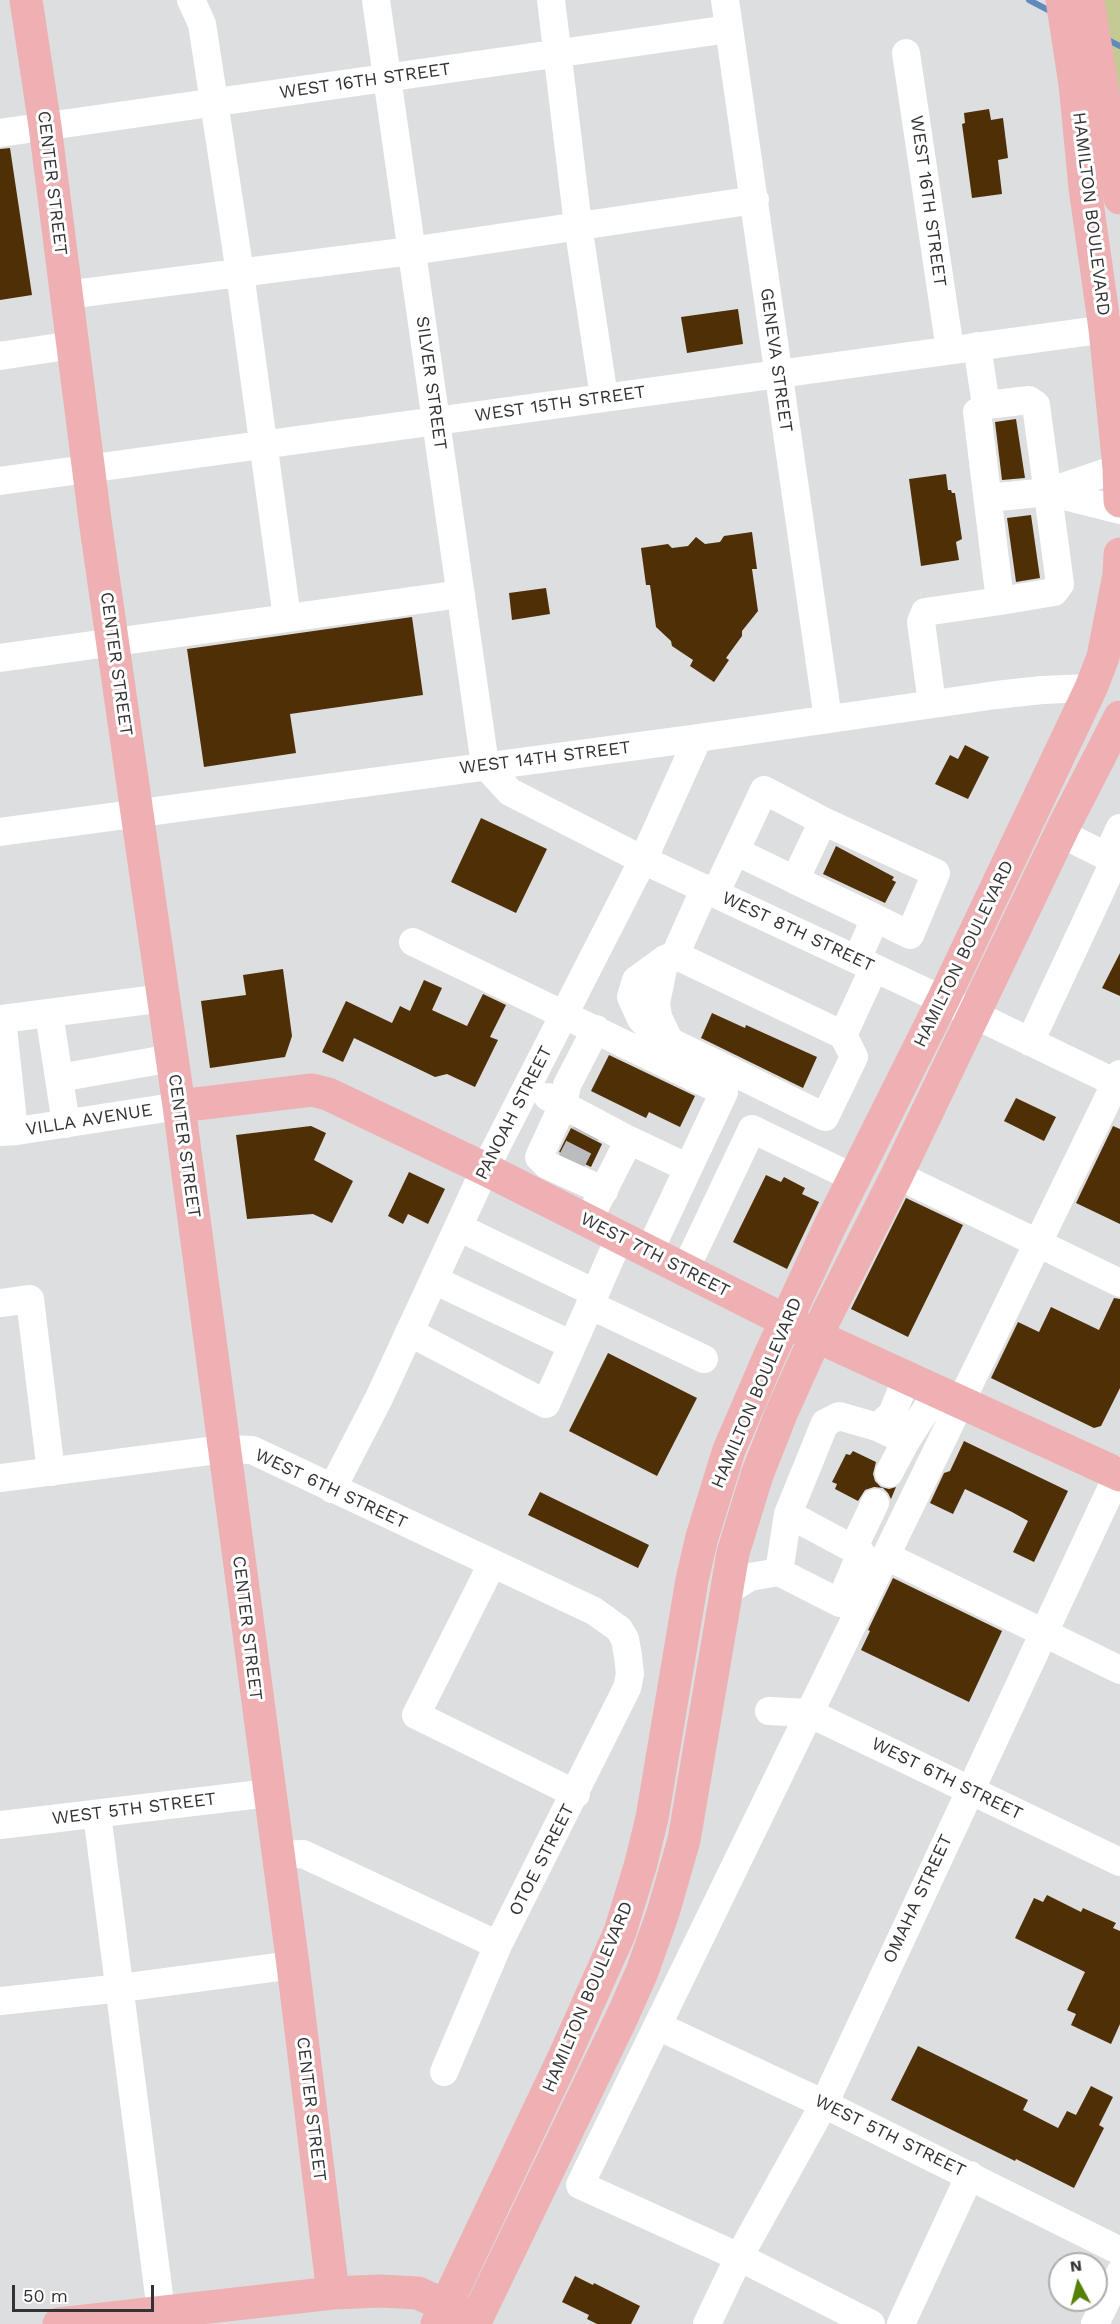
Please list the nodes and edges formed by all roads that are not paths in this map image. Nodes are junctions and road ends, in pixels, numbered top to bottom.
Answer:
1 (26, 0) edge
2 (191, 0) edge
3 (376, 0) edge
4 (551, 0) edge
5 (725, 0) edge
6 (1062, 0) edge
7 (1088, 0) edge
8 (729, 29) junction
9 (906, 53) dead end
10 (558, 54) junction
11 (387, 78) junction
12 (1089, 90) junction
13 (214, 102) junction
14 (45, 126) junction
15 (0, 133) edge
16 (1120, 198) edge
17 (755, 200) junction
18 (578, 225) junction
19 (411, 251) junction
20 (240, 273) junction
21 (66, 295) junction
22 (1112, 328) edge
23 (73, 345) junction
24 (964, 348) junction
25 (0, 356) edge
26 (777, 374) junction
27 (604, 397) junction
28 (986, 405) junction
29 (436, 422) junction
30 (263, 444) junction
31 (89, 467) junction
32 (1119, 468) edge
33 (0, 481) edge
34 (1048, 492) junction
35 (988, 498) junction
36 (1120, 501) edge
37 (1120, 510) edge
38 (1120, 554) edge
39 (461, 594) junction
40 (1000, 601) junction
41 (287, 618) junction
42 (113, 642) junction
43 (0, 658) edge
44 (1110, 692) edge
45 (932, 704) junction
46 (1120, 717) edge
47 (828, 719) junction
48 (698, 738) junction
49 (485, 765) junction
50 (138, 813) junction
51 (823, 821) junction
52 (1120, 828) edge
53 (0, 832) edge
54 (1060, 833) junction
55 (735, 851) junction
56 (643, 860) junction
57 (1114, 860) edge
58 (795, 880) junction
59 (710, 891) junction
60 (875, 918) junction
61 (413, 942) dead end
62 (670, 957) junction
63 (865, 964) junction
64 (164, 998) junction
65 (943, 1000) junction
66 (49, 1013) junction
67 (565, 1014) junction
68 (973, 1014) junction
69 (596, 1029) junction
70 (843, 1035) junction
71 (1030, 1042) junction
72 (172, 1058) junction
73 (58, 1078) junction
74 (1119, 1081) edge
75 (527, 1087) junction
76 (563, 1105) junction
77 (179, 1106) junction
78 (66, 1124) junction
79 (7, 1131) edge
80 (629, 1140) junction
81 (688, 1168) junction
82 (485, 1169) junction
83 (897, 1175) junction
84 (854, 1178) junction
85 (603, 1191) junction
86 (587, 1221) junction
87 (458, 1227) junction
88 (620, 1236) junction
89 (1037, 1242) junction
90 (649, 1252) junction
91 (685, 1270) junction
92 (434, 1280) junction
93 (1120, 1283) edge
94 (593, 1299) junction
95 (0, 1303) edge
96 (786, 1321) junction
97 (409, 1332) junction
98 (816, 1336) junction
99 (572, 1345) junction
100 (704, 1359) dead end
101 (907, 1377) junction
102 (949, 1396) junction
103 (877, 1427) junction
104 (906, 1441) junction
105 (224, 1449) junction
106 (51, 1472) junction
107 (889, 1473) dead end
108 (1119, 1473) edge
109 (0, 1478) edge
110 (332, 1489) junction
111 (875, 1503) dead end
112 (788, 1514) junction
113 (853, 1548) junction
114 (886, 1556) junction
115 (492, 1564) junction
116 (779, 1572) junction
117 (726, 1592) junction
118 (1044, 1633) junction
119 (627, 1647) joint
120 (1120, 1670) edge
121 (769, 1711) dead end
122 (809, 1713) junction
123 (969, 1789) junction
124 (269, 1793) junction
125 (576, 1794) junction
126 (97, 1814) junction
127 (0, 1825) edge
128 (278, 1855) junction
129 (1120, 1862) edge
130 (498, 1946) junction
131 (293, 1965) junction
132 (121, 1988) junction
133 (0, 2001) edge
134 (658, 2026) junction
135 (444, 2072) dead end
136 (824, 2103) junction
137 (970, 2175) junction
138 (1120, 2251) edge
139 (739, 2257) junction
140 (1120, 2273) edge
141 (333, 2293) junction
142 (161, 2311) junction
143 (442, 2315) edge
144 (478, 2323) edge
145 (59, 2324) edge
146 (707, 2324) edge
147 (872, 2324) edge
148 (901, 2324) edge
149 (1095, 2324) edge

1 - 14 main road, CENTER STREET
2 - 13 street
3 - 11 street, SILVER STREET
4 - 10 street
5 - 8 street, GENEVA STREET
6 - 12 main road, HAMILTON BOULEVARD
7 - 12 main road, HAMILTON BOULEVARD
8 - 10 street, WEST 16TH STREET
8 - 17 street, GENEVA STREET
9 - 24 street, WEST 16TH STREET
10 - 11 street, WEST 16TH STREET
10 - 18 street
11 - 13 street, WEST 16TH STREET
11 - 19 street, SILVER STREET
12 - 16 main road, HAMILTON BOULEVARD
12 - 22 main road, HAMILTON BOULEVARD
13 - 14 street, WEST 16TH STREET
13 - 20 street
14 - 15 street, WEST 16TH STREET
14 - 21 main road, CENTER STREET
17 - 18 street
17 - 26 street, GENEVA STREET
18 - 19 street
18 - 27 street
19 - 20 street
19 - 29 street, SILVER STREET
20 - 21 street
20 - 30 street
21 - 23 main road, CENTER STREET
22 - 24 street, WEST 15TH STREET
22 - 32 main road, HAMILTON BOULEVARD
23 - 25 street
23 - 31 main road, CENTER STREET
24 - 26 street, WEST 15TH STREET
24 - 28 street, WEST 16TH STREET
26 - 27 street, WEST 15TH STREET
26 - 47 street, GENEVA STREET
27 - 29 street, WEST 15TH STREET
28 - 34 street
28 - 35 street
29 - 30 street, WEST 15TH STREET
29 - 39 street, SILVER STREET
30 - 31 street, WEST 15TH STREET
30 - 41 street
31 - 33 street, WEST 15TH STREET
31 - 42 main road, CENTER STREET
32 - 34 street
32 - 36 main road, HAMILTON BOULEVARD
34 - 35 street
34 - 37 street
34 - 40 street
35 - 40 street
38 - 44 main road, HAMILTON BOULEVARD
39 - 41 street
39 - 49 street, SILVER STREET
40 - 45 street
41 - 42 street
42 - 43 street
42 - 50 main road, CENTER STREET
44 - 45 street, WEST 14TH STREET
44 - 65 main road, HAMILTON BOULEVARD
45 - 47 street, WEST 14TH STREET
46 - 54 main road, HAMILTON BOULEVARD
47 - 48 street, WEST 14TH STREET
48 - 49 street, WEST 14TH STREET
48 - 56 street, PANOAH STREET
49 - 50 street, WEST 14TH STREET
49 - 56 street, WEST 8TH STREET
50 - 53 street, WEST 14TH STREET
50 - 64 main road, CENTER STREET
51 - 55 street
51 - 58 street
51 - 60 street
52 - 57 street
54 - 57 street
54 - 68 main road, HAMILTON BOULEVARD
55 - 58 street
55 - 59 street
56 - 59 street, WEST 8TH STREET
56 - 67 street, PANOAH STREET
57 - 71 street
58 - 60 street
59 - 62 street
59 - 63 street, WEST 8TH STREET
60 - 63 street
61 - 67 street
62 - 70 street
62 - 70 street
63 - 65 street, WEST 8TH STREET
63 - 70 street
64 - 66 street
64 - 72 main road, CENTER STREET
65 - 68 street, WEST 8TH STREET
65 - 84 main road, HAMILTON BOULEVARD
66 - 73 street
66 - 79 street
67 - 69 street
67 - 75 street, PANOAH STREET
68 - 71 street, WEST 8TH STREET
68 - 83 main road, HAMILTON BOULEVARD
69 - 76 street
69 - 81 street
71 - 74 street, WEST 8TH STREET
72 - 73 street
72 - 77 main road, CENTER STREET
73 - 78 street
74 - 89 street
75 - 76 street
75 - 82 street, PANOAH STREET
76 - 80 street
76 - 85 street
77 - 78 street, VILLA AVENUE
77 - 82 main road, WEST 7TH STREET
77 - 105 main road, CENTER STREET
78 - 79 street, VILLA AVENUE
80 - 81 street
80 - 85 street
81 - 90 street
82 - 86 main road, WEST 7TH STREET
82 - 87 street, PANOAH STREET
83 - 89 street
83 - 98 main road, HAMILTON BOULEVARD
84 - 91 street
84 - 96 main road, HAMILTON BOULEVARD
85 - 86 street
86 - 88 main road, WEST 7TH STREET
87 - 92 street, PANOAH STREET
87 - 94 street
88 - 90 main road, WEST 7TH STREET
88 - 94 street
89 - 93 street
89 - 102 street
90 - 91 main road, WEST 7TH STREET
91 - 96 main road, WEST 7TH STREET
92 - 97 street, PANOAH STREET
92 - 99 street
94 - 99 street
94 - 100 street
95 - 106 street
96 - 98 main road, WEST 7TH STREET
96 - 143 main road, HAMILTON BOULEVARD
97 - 99 street
97 - 110 street, PANOAH STREET
98 - 101 main road, WEST 7TH STREET
98 - 117 main road, HAMILTON BOULEVARD
101 - 102 main road, WEST 7TH STREET
101 - 103 street
102 - 104 street
102 - 108 main road, WEST 7TH STREET
102 - 114 street
103 - 104 street
103 - 112 street
104 - 107 street
105 - 106 street, WEST 6TH STREET
105 - 110 street, WEST 6TH STREET
105 - 124 main road, CENTER STREET
106 - 109 street, WEST 6TH STREET
108 - 118 street, OMAHA STREET
110 - 115 street, WEST 6TH STREET
111 - 113 street
112 - 113 street
112 - 116 street
113 - 116 street
114 - 118 street
114 - 122 street
115 - 119 street, WEST 6TH STREET
115 - 125 street
116 - 117 street
117 - 144 main road, HAMILTON BOULEVARD
118 - 120 street
118 - 123 street, OMAHA STREET
119 - 125 street, OTOE STREET
121 - 122 street, WEST 6TH STREET
122 - 123 street, WEST 6TH STREET
122 - 134 street
123 - 129 street, WEST 6TH STREET
123 - 136 street, OMAHA STREET
124 - 126 street, WEST 5TH STREET
124 - 128 main road, CENTER STREET
125 - 130 street, OTOE STREET
126 - 127 street, WEST 5TH STREET
126 - 132 street
128 - 130 street
128 - 131 main road, CENTER STREET
130 - 135 street, OTOE STREET
131 - 132 street
131 - 141 main road, CENTER STREET
132 - 133 street
132 - 142 street
134 - 136 street, WEST 5TH STREET
134 - 139 street
136 - 137 street, WEST 5TH STREET
136 - 139 street, OMAHA STREET
137 - 138 street, WEST 5TH STREET
137 - 148 street
139 - 146 street, OMAHA STREET
139 - 147 street
140 - 149 street
141 - 142 main road
141 - 143 main road
142 - 145 main road
143 - 144 main road

